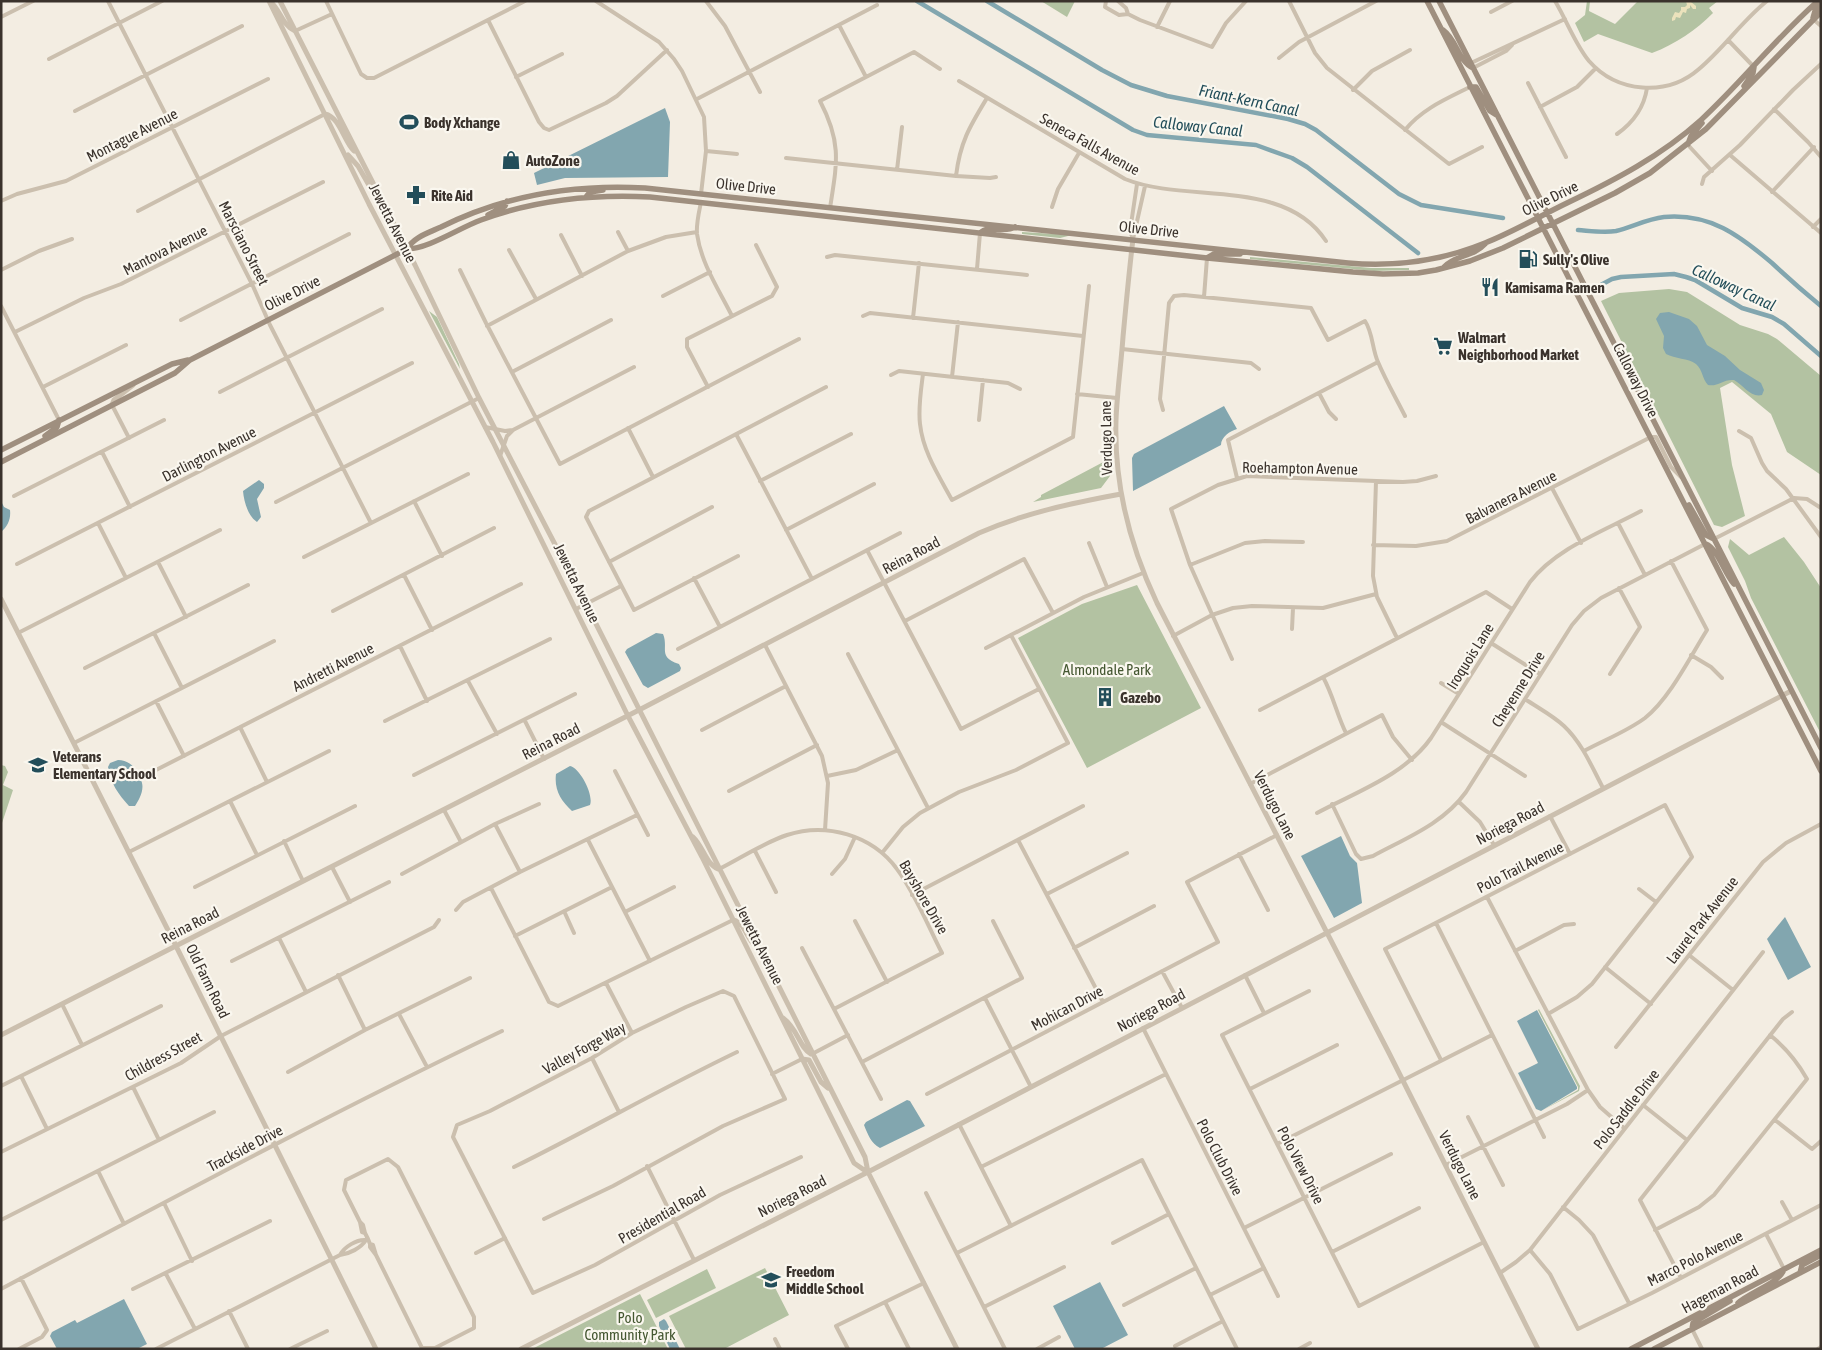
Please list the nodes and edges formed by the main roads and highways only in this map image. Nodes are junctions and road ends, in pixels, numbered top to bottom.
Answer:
1 (1427, 1) edge
2 (1439, 1) edge
3 (1818, 1) edge
4 (1821, 5) edge
5 (1821, 12) edge
6 (1813, 19) junction
7 (1441, 29) junction
8 (1472, 65) junction
9 (1754, 66) junction
10 (1470, 87) junction
11 (1733, 102) junction
12 (1716, 106) junction
13 (1498, 116) junction
14 (1688, 144) junction
15 (623, 187) junction
16 (701, 194) junction
17 (586, 197) junction
18 (738, 198) junction
19 (665, 199) junction
20 (507, 201) junction
21 (701, 202) junction
22 (830, 208) junction
23 (793, 212) junction
24 (1548, 212) junction
25 (1537, 218) junction
26 (1554, 224) junction
27 (466, 226) junction
28 (1015, 227) junction
29 (1543, 229) junction
30 (980, 233) junction
31 (1487, 242) junction
32 (407, 249) junction
33 (1247, 252) junction
34 (1207, 258) junction
35 (1444, 268) junction
36 (190, 360) junction
37 (1624, 363) junction
38 (1615, 367) junction
39 (59, 420) junction
40 (29, 447) junction
41 (1, 450) edge
42 (1, 462) edge
43 (1682, 498) junction
44 (1714, 540) junction
45 (1705, 544) junction
46 (1739, 589) junction
47 (1821, 748) edge
48 (1821, 771) edge
49 (1821, 1250) edge
50 (1821, 1255) edge
51 (1821, 1262) edge
52 (1784, 1269) junction
53 (1800, 1273) junction
54 (1738, 1294) junction
55 (1733, 1307) junction
56 (1692, 1329) junction
57 (1631, 1349) edge
58 (1654, 1349) edge

1 - 7 main road, Calloway Drive
2 - 8 main road, Calloway Drive
3 - 9 main road, Olive Drive
4 - 6 main road
5 - 6 main road, Olive Drive
6 - 11 main road, Olive Drive
7 - 8 main road
7 - 10 main road, Calloway Drive
8 - 13 main road, Calloway Drive
9 - 11 main road
9 - 12 main road, Olive Drive
10 - 13 main road
10 - 25 main road, Calloway Drive
11 - 14 main road, Olive Drive
12 - 14 main road
12 - 24 main road, Olive Drive
13 - 24 main road, Calloway Drive
14 - 26 main road, Olive Drive
15 - 16 main road, Olive Drive
15 - 17 main road
15 - 20 main road, Olive Drive
16 - 18 main road, Olive Drive
16 - 19 main road
17 - 19 main road, Olive Drive
17 - 27 main road, Olive Drive
18 - 21 main road
18 - 22 main road, Olive Drive
19 - 21 main road, Olive Drive
20 - 27 main road
20 - 32 main road, Olive Drive
21 - 23 main road, Olive Drive
22 - 23 main road
22 - 28 main road, Olive Drive
23 - 30 main road, Olive Drive
24 - 25 main road, Olive Drive
24 - 26 main road, Calloway Drive
25 - 29 main road, Calloway Drive
25 - 31 main road, Olive Drive
26 - 29 main road, Olive Drive
26 - 37 main road, Calloway Drive
27 - 32 main road, Olive Drive
28 - 30 main road
28 - 33 main road, Olive Drive
29 - 35 main road, Olive Drive
29 - 38 main road, Calloway Drive
30 - 34 main road, Olive Drive
31 - 33 main road, Olive Drive
31 - 35 main road
32 - 36 main road, Olive Drive
33 - 34 main road
34 - 35 main road, Olive Drive
36 - 39 main road, Olive Drive
36 - 40 main road, Olive Drive
37 - 38 main road
37 - 44 main road, Calloway Drive
38 - 43 main road, Calloway Drive
39 - 40 main road
39 - 41 main road, Olive Drive
40 - 42 main road, Olive Drive
43 - 44 main road
43 - 45 main road, Calloway Drive
44 - 46 main road, Calloway Drive
45 - 46 main road
45 - 48 main road, Calloway Drive
46 - 47 main road, Calloway Drive
49 - 52 main road, Hageman Road
50 - 53 main road
51 - 53 main road, Hageman Road
52 - 54 main road, Hageman Road
52 - 55 main road
53 - 55 main road, Hageman Road
54 - 56 main road
54 - 57 main road, Hageman Road
55 - 56 main road, Hageman Road
56 - 58 main road, Hageman Road

